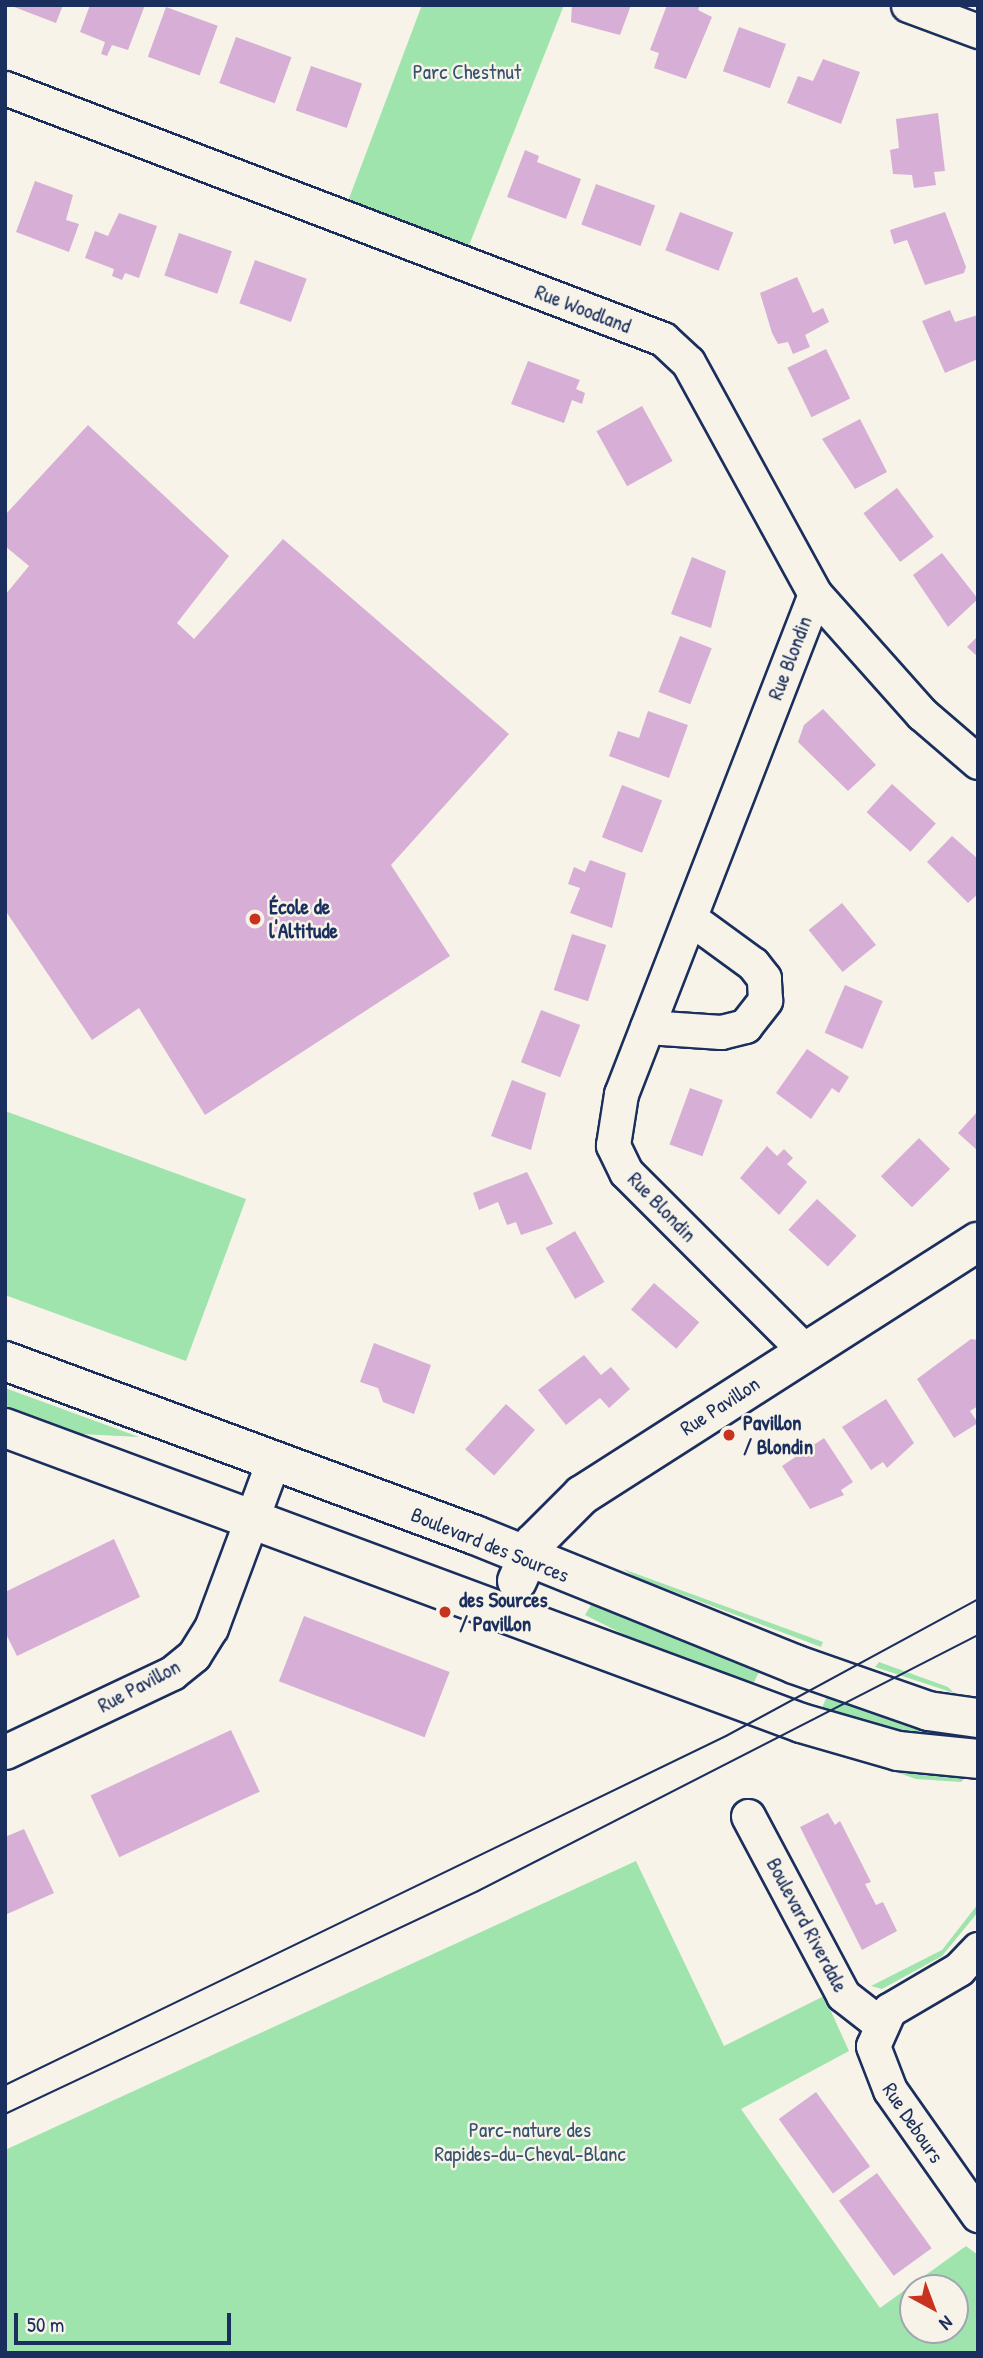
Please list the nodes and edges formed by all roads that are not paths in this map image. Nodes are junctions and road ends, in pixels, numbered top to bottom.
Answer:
1 (908, 5) edge
2 (978, 31) edge
3 (5, 88) edge
4 (815, 594) junction
5 (978, 762) edge
6 (690, 918) junction
7 (647, 1027) junction
8 (978, 1242) edge
9 (806, 1351) junction
10 (5, 1361) edge
11 (5, 1428) edge
12 (273, 1461) junction
13 (251, 1518) junction
14 (526, 1558) junction
15 (506, 1611) junction
16 (978, 1718) edge
17 (5, 1752) edge
18 (978, 1759) edge
19 (748, 1816) dead end
20 (978, 1949) edge
21 (879, 2023) junction
22 (978, 2215) edge

1 - 2 street
3 - 4 street, Rue Woodland
4 - 5 street, Rue Woodland
4 - 6 street, Rue Blondin
6 - 7 street, Rue Blondin
6 - 7 street
7 - 9 street, Rue Blondin
8 - 9 street, Rue Pavillon
9 - 14 street, Rue Pavillon
10 - 12 street, Boulevard des Sources
11 - 13 street
12 - 13 street, Rue Pavillon
12 - 14 street, Boulevard des Sources
13 - 15 street
13 - 17 street, Rue Pavillon
14 - 15 street, Rue Pavillon
14 - 16 street, Boulevard des Sources
15 - 18 street
19 - 21 street, Boulevard Riverdale
20 - 21 street
21 - 22 street, Rue Debours

